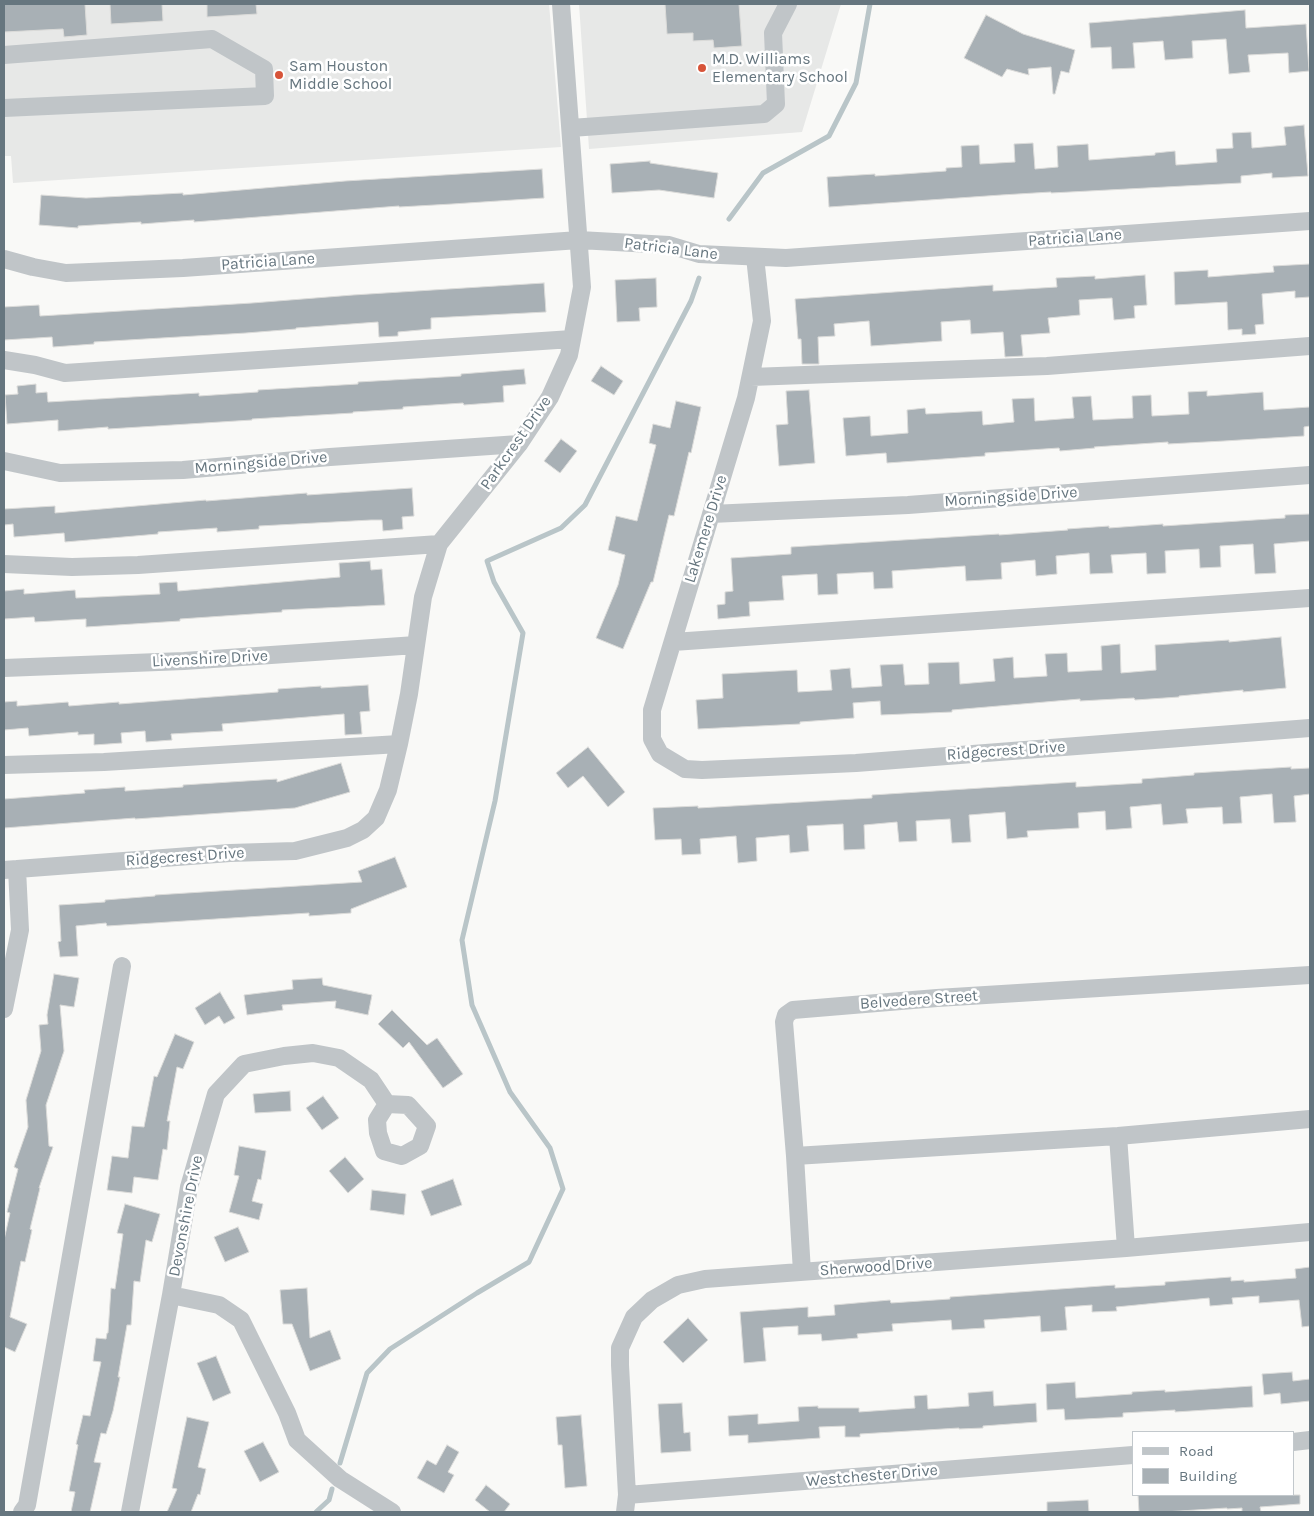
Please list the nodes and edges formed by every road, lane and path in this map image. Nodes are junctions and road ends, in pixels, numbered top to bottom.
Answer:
1 (561, 4) edge
2 (788, 4) edge
3 (4, 54) edge
4 (4, 108) edge
5 (571, 128) junction
6 (1310, 221) edge
7 (579, 240) junction
8 (755, 257) junction
9 (4, 258) edge
10 (572, 339) junction
11 (1310, 346) edge
12 (4, 360) edge
13 (751, 377) junction
14 (519, 444) junction
15 (4, 461) edge
16 (1310, 475) edge
17 (711, 514) junction
18 (439, 544) junction
19 (4, 564) edge
20 (1310, 598) edge
21 (673, 642) junction
22 (416, 646) junction
23 (4, 668) edge
24 (1310, 728) edge
25 (399, 744) junction
26 (4, 765) edge
27 (702, 770) joint
28 (363, 830) joint
29 (10, 869) edge
30 (122, 966) dead end
31 (1310, 975) edge
32 (4, 1009) edge
33 (387, 1104) dead end
34 (1310, 1119) edge
35 (1118, 1136) junction
36 (795, 1156) junction
37 (1310, 1232) edge
38 (1126, 1248) junction
39 (802, 1272) junction
40 (171, 1295) junction
41 (1310, 1440) edge
42 (1294, 1442) edge
43 (1132, 1455) edge
44 (626, 1504) edge
45 (22, 1512) edge
46 (130, 1512) edge
47 (392, 1512) edge

1 - 5 street, Parkcrest Drive
2 - 5 street
3 - 4 street
5 - 7 street, Parkcrest Drive
6 - 8 street, Patricia Lane
7 - 8 street, Patricia Lane
7 - 9 street, Patricia Lane
7 - 10 street, Parkcrest Drive
8 - 13 street, Lakemere Drive
10 - 12 street
10 - 14 street, Parkcrest Drive
11 - 13 street
13 - 17 street, Lakemere Drive
14 - 15 street, Morningside Drive
14 - 18 street, Parkcrest Drive
16 - 17 street, Morningside Drive
17 - 21 street, Lakemere Drive
18 - 19 street
18 - 22 street, Parkcrest Drive
20 - 21 street
21 - 27 street, Lakemere Drive
22 - 23 street, Livenshire Drive
22 - 25 street, Parkcrest Drive
24 - 27 street, Ridgecrest Drive
25 - 26 street
25 - 28 street, Parkcrest Drive
28 - 29 street, Ridgecrest Drive
29 - 32 street
30 - 45 street
31 - 36 street, Belvedere Street
33 - 40 street, Devonshire Drive
34 - 35 street
35 - 36 street
35 - 38 street
36 - 39 street, Belvedere Street
37 - 38 street, Sherwood Drive
38 - 39 street, Sherwood Drive
39 - 44 street, Sherwood Drive
40 - 46 street, Devonshire Drive
40 - 47 street
41 - 42 street
43 - 44 street, Westchester Drive

